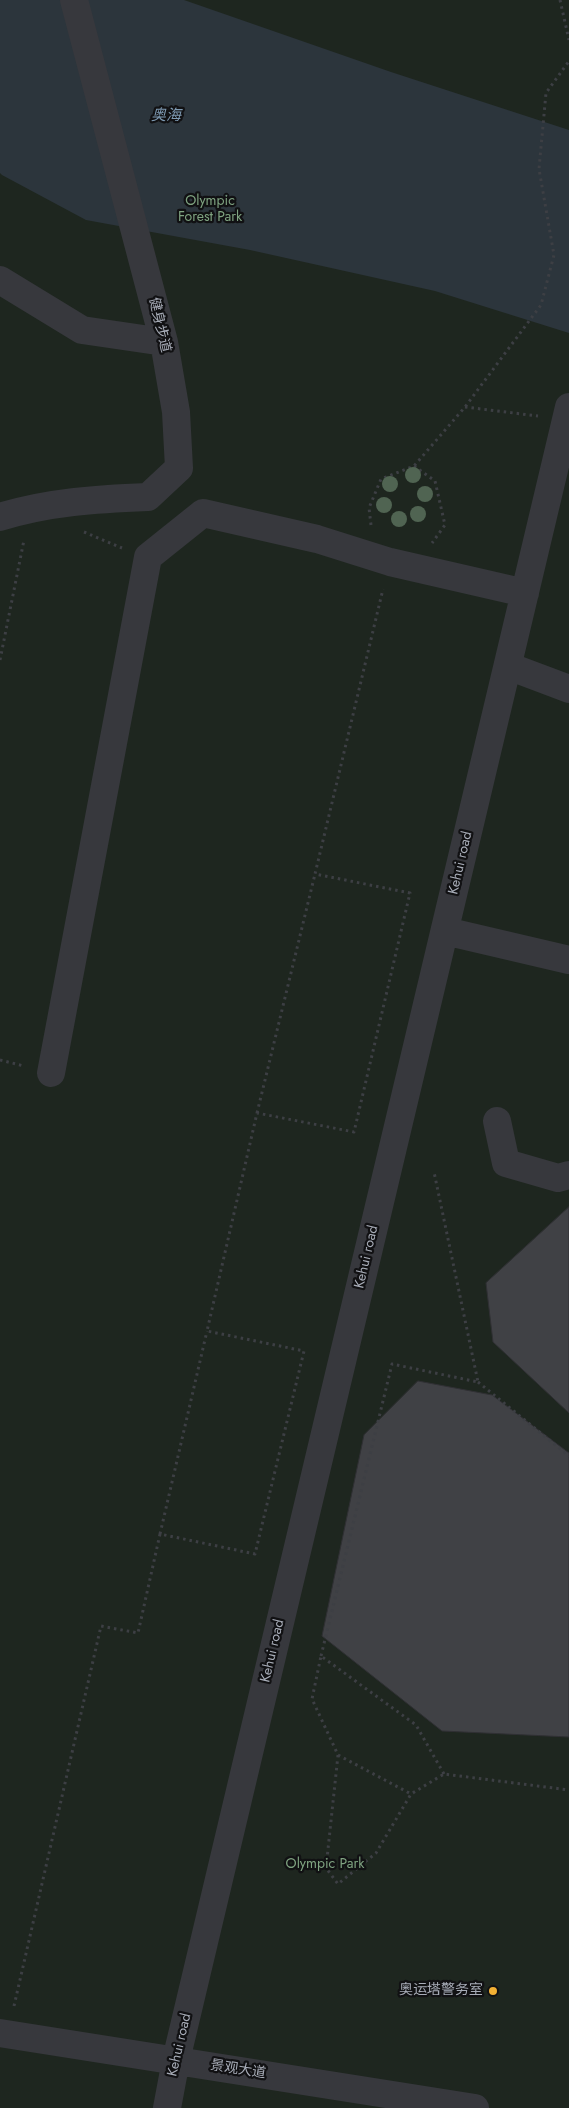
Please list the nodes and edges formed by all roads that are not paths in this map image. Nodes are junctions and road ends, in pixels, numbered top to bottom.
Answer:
1 (74, 0) edge
2 (0, 280) edge
3 (164, 342) junction
4 (568, 416) edge
5 (0, 517) edge
6 (525, 592) junction
7 (508, 666) junction
8 (569, 689) edge
9 (444, 931) junction
10 (569, 960) edge
11 (52, 1073) dead end
12 (497, 1121) dead end
13 (569, 1175) edge
14 (4, 2033) edge
15 (176, 2060) junction
16 (167, 2108) edge
17 (476, 2108) edge

1 - 3 street, 健身步道
2 - 3 street
3 - 5 street, 健身步道
4 - 6 street, Kehui road
6 - 7 street, Kehui road
6 - 11 street
7 - 8 street
7 - 9 street, Kehui road
9 - 10 street
9 - 15 street, Kehui road
12 - 13 street
14 - 15 street, 景观大道
15 - 16 street, Kehui road
15 - 17 street, 景观大道

